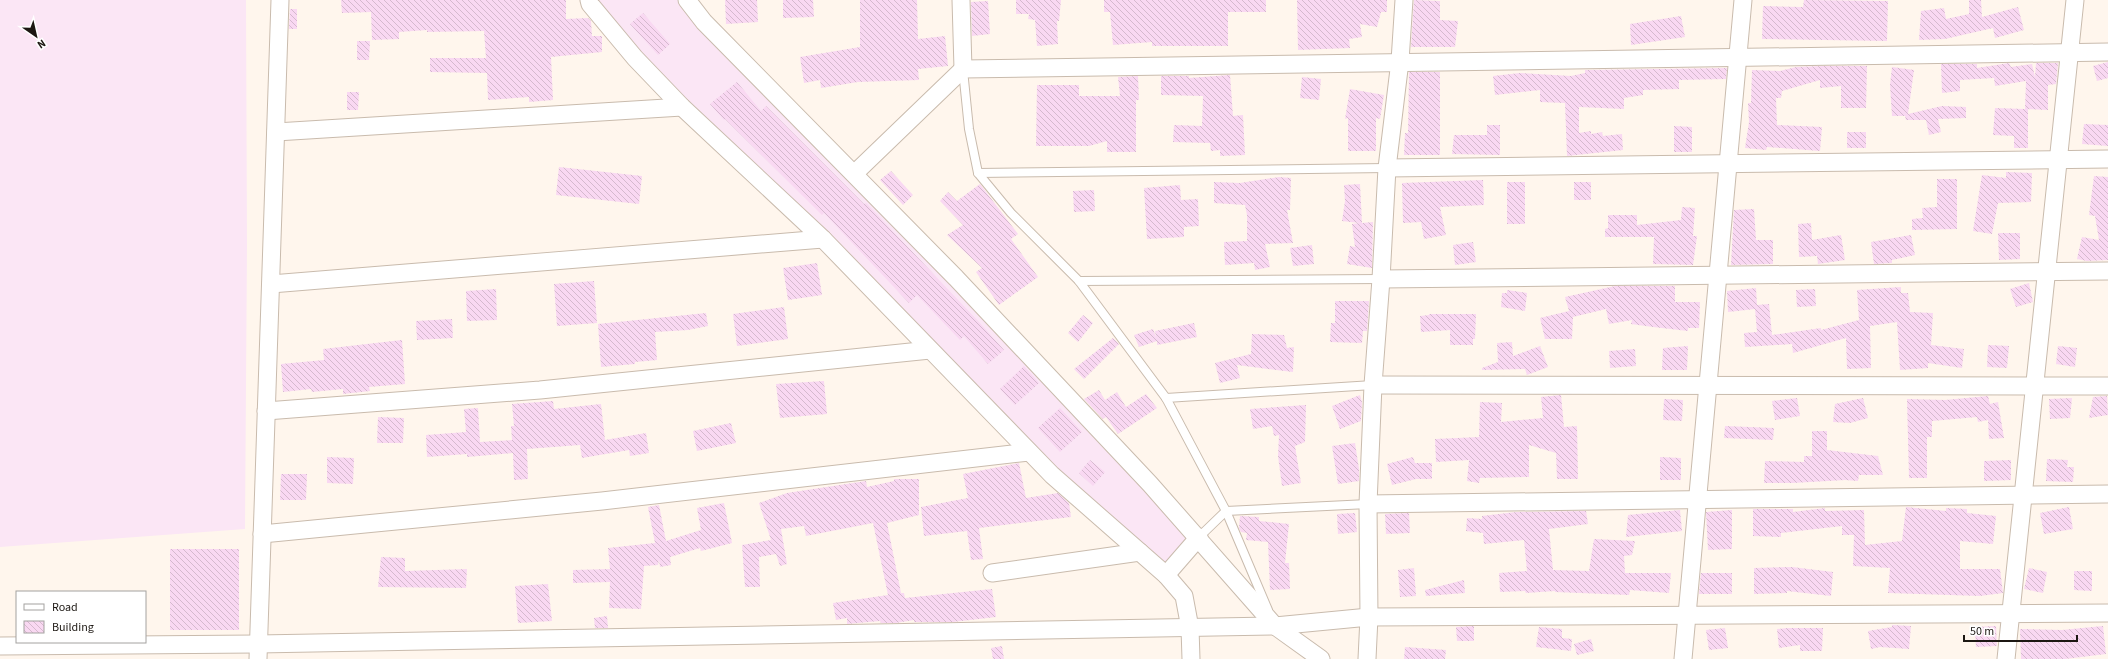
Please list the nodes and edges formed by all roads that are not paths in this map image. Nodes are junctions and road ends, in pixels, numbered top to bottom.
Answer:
1 (280, 0) edge
2 (589, 0) edge
3 (687, 0) edge
4 (961, 0) edge
5 (1404, 0) edge
6 (1743, 0) edge
7 (2075, 0) edge
8 (2070, 52) junction
9 (2108, 52) edge
10 (1737, 57) junction
11 (1400, 62) junction
12 (963, 69) junction
13 (682, 107) junction
14 (276, 132) junction
15 (2108, 159) edge
16 (2059, 160) junction
17 (1728, 163) junction
18 (1387, 168) junction
19 (855, 173) junction
20 (978, 173) junction
21 (823, 239) junction
22 (2047, 271) junction
23 (2108, 271) edge
24 (1718, 275) junction
25 (1381, 279) junction
26 (1078, 281) junction
27 (270, 284) junction
28 (930, 350) junction
29 (1373, 385) junction
30 (1708, 385) junction
31 (2035, 386) junction
32 (2108, 386) edge
33 (1166, 398) junction
34 (266, 411) junction
35 (1029, 452) junction
36 (2108, 494) edge
37 (2024, 495) junction
38 (1697, 499) junction
39 (1368, 504) junction
40 (1226, 511) junction
41 (262, 534) junction
42 (1198, 537) junction
43 (1140, 552) junction
44 (992, 573) dead end
45 (1166, 575) junction
46 (2108, 613) edge
47 (2011, 614) junction
48 (1686, 616) junction
49 (1369, 617) junction
50 (1275, 626) junction
51 (1190, 628) junction
52 (0, 646) edge
53 (258, 652) edge
54 (1192, 659) edge
55 (1321, 659) edge
56 (1367, 659) edge
57 (1682, 659) edge
58 (2006, 659) edge

1 - 14 street
2 - 13 street
3 - 19 street
4 - 12 street
5 - 11 street
6 - 10 street
7 - 8 street
8 - 9 street
8 - 10 street
8 - 16 street
10 - 11 street
10 - 17 street
11 - 12 street
11 - 18 street
12 - 19 street
12 - 20 lane
13 - 14 street
13 - 21 street
14 - 27 street
15 - 16 street
16 - 17 street
16 - 22 street
17 - 18 street
17 - 24 street
18 - 20 lane
18 - 25 street
19 - 42 street
20 - 26 lane
21 - 27 street
21 - 28 street
22 - 23 street
22 - 24 street
22 - 31 street
24 - 25 street
24 - 30 street
25 - 26 lane
25 - 29 street
26 - 33 lane
27 - 34 street
28 - 34 street
28 - 35 street
29 - 30 street
29 - 33 lane
29 - 39 street
30 - 31 street
30 - 38 street
31 - 32 street
31 - 37 street
33 - 40 lane
34 - 41 street
35 - 41 street
35 - 43 street
36 - 37 street
37 - 38 street
37 - 47 street
38 - 39 street
38 - 48 street
39 - 40 lane
39 - 49 street
40 - 42 lane
40 - 50 lane
41 - 53 street
42 - 45 street
42 - 50 street
43 - 44 street
43 - 45 street
45 - 51 street
46 - 47 street
47 - 48 street
47 - 58 street
48 - 49 street
48 - 57 street
49 - 50 street
49 - 56 street
50 - 51 street
50 - 55 street
51 - 53 street
51 - 54 street
52 - 53 street

